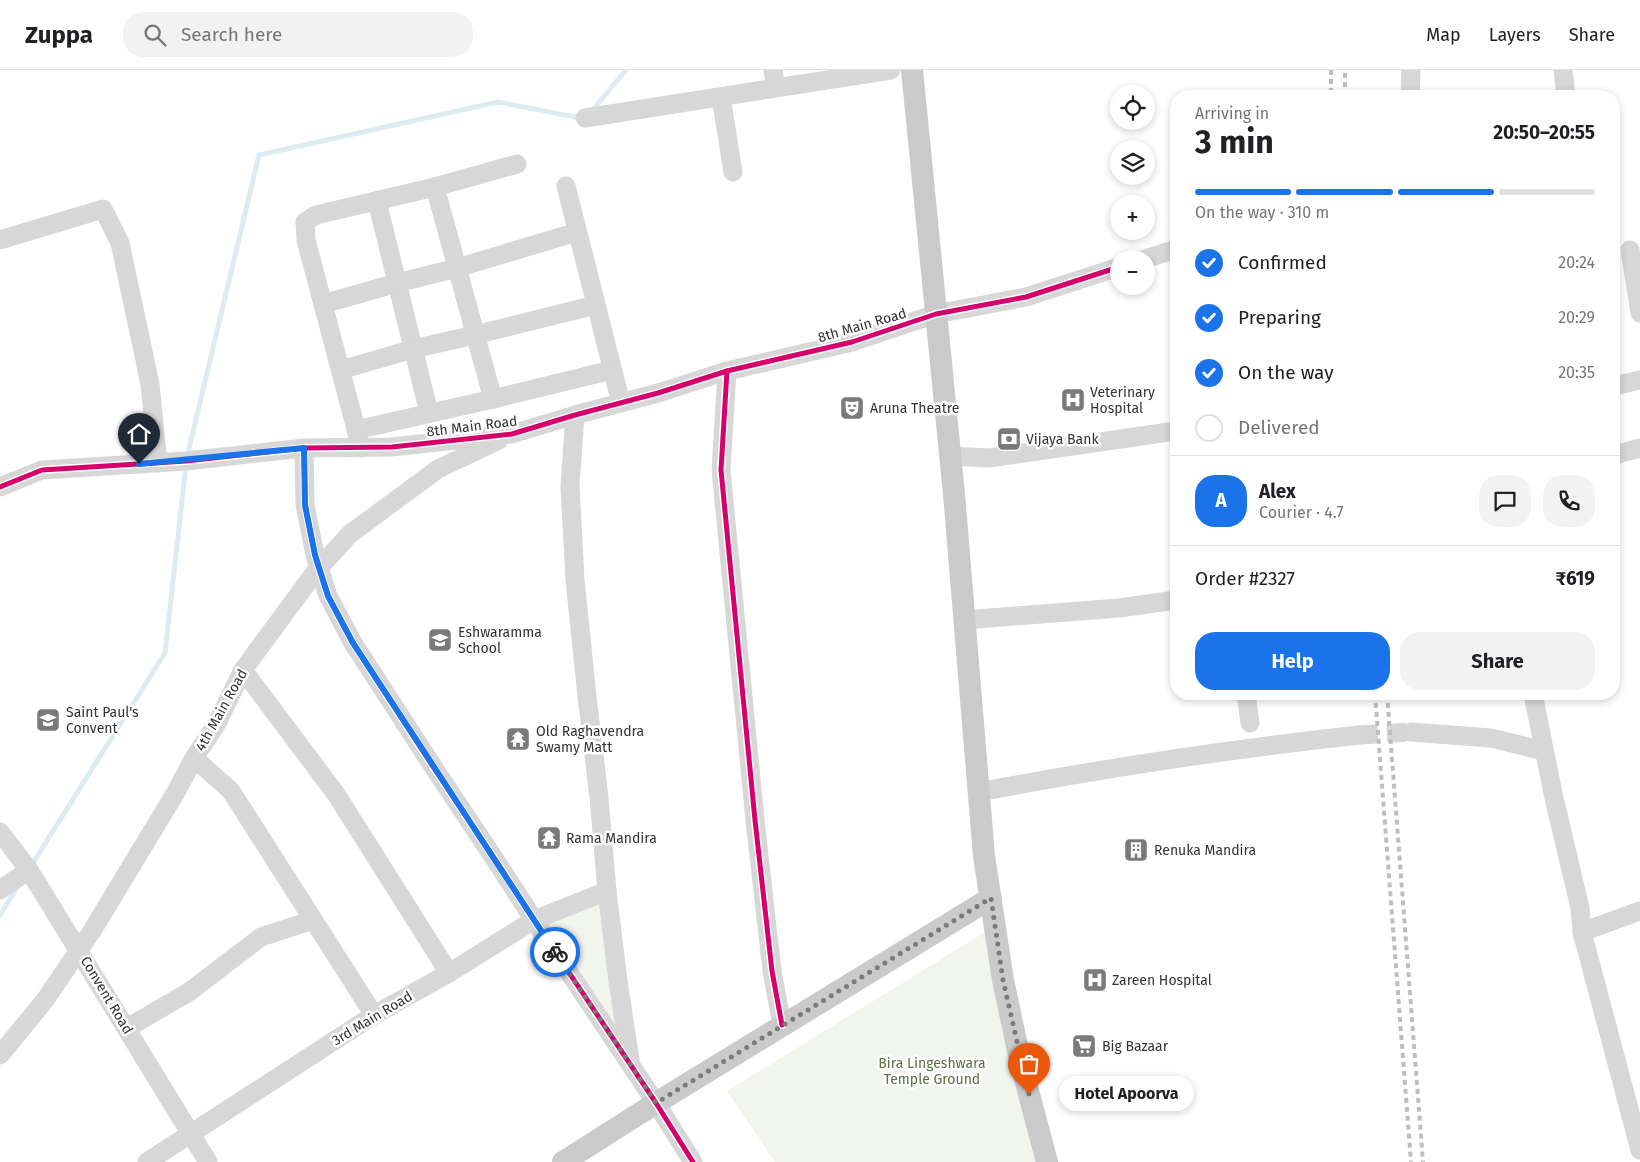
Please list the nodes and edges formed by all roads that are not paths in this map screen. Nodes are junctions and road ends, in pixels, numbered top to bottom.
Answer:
1 (891, 70) edge
2 (912, 70) edge
3 (1411, 70) edge
4 (1563, 70) edge
5 (775, 79) edge
6 (1410, 90) edge
7 (1565, 90) edge
8 (721, 97) junction
9 (585, 118) dead end
10 (517, 164) dead end
11 (733, 172) dead end
12 (566, 186) dead end
13 (435, 187) junction
14 (377, 201) junction
15 (577, 232) junction
16 (0, 240) edge
17 (1628, 249) edge
18 (1170, 250) edge
19 (1155, 255) edge
20 (457, 268) junction
21 (1110, 270) edge
22 (397, 283) junction
23 (323, 304) junction
24 (596, 305) junction
25 (1640, 313) edge
26 (936, 314) junction
27 (475, 335) junction
28 (413, 349) junction
29 (341, 370) junction
30 (612, 370) junction
31 (727, 371) junction
32 (1640, 380) edge
33 (1620, 385) edge
34 (493, 399) junction
35 (620, 403) junction
36 (429, 412) junction
37 (575, 415) junction
38 (1170, 432) edge
39 (512, 434) junction
40 (359, 439) junction
41 (304, 448) junction
42 (1640, 448) edge
43 (1620, 453) edge
44 (950, 456) junction
45 (158, 463) junction
46 (0, 487) edge
47 (319, 568) junction
48 (1170, 601) edge
49 (964, 620) junction
50 (243, 670) junction
51 (1247, 700) edge
52 (1533, 700) edge
53 (1250, 723) dead end
54 (1410, 732) tunnel mouth
55 (1359, 734) tunnel mouth
56 (1544, 751) junction
57 (194, 758) junction
58 (978, 792) junction
59 (0, 832) edge
60 (29, 870) junction
61 (0, 890) edge
62 (607, 891) junction
63 (991, 898) junction
64 (1640, 911) edge
65 (313, 920) junction
66 (534, 920) junction
67 (1582, 932) junction
68 (79, 950) junction
69 (449, 973) junction
70 (374, 1015) junction
71 (782, 1025) junction
72 (127, 1028) junction
73 (0, 1055) edge
74 (631, 1066) junction
75 (656, 1103) junction
76 (191, 1133) junction
77 (1640, 1150) edge
78 (147, 1162) edge
79 (208, 1162) edge
80 (563, 1162) edge
81 (692, 1162) edge
82 (1047, 1162) edge

1 - 5 street
2 - 26 main road
3 - 6 street
4 - 7 street
5 - 8 street
8 - 9 street
8 - 11 street
10 - 13 street
12 - 15 street
13 - 14 street
13 - 20 street
14 - 22 street
14 - 23 street
15 - 20 street
15 - 24 street
16 - 45 street
17 - 25 street
18 - 19 street
20 - 22 street
20 - 27 street
21 - 26 street, 8th Main Road
22 - 23 street
22 - 28 street
23 - 29 street
24 - 27 street
24 - 30 street
26 - 31 street, 8th Main Road
26 - 44 main road
27 - 28 street
27 - 34 street
28 - 29 street
28 - 36 street
29 - 40 street
30 - 34 street
30 - 35 street
31 - 35 street, 8th Main Road
31 - 71 street
32 - 33 street
34 - 36 street
35 - 37 street, 8th Main Road
36 - 40 street
37 - 39 street, 8th Main Road
37 - 62 street
38 - 44 street
39 - 40 street, 8th Main Road
39 - 47 street, 4th Main Road
40 - 41 street, 8th Main Road
41 - 45 street, 8th Main Road
41 - 47 street
42 - 43 street
44 - 49 main road
45 - 46 street, 8th Main Road
47 - 50 street, 4th Main Road
47 - 66 street
48 - 49 street
49 - 58 main road
50 - 57 street, 4th Main Road
50 - 69 street
51 - 53 street
52 - 56 street
54 - 56 street
55 - 58 street
56 - 67 street
57 - 65 street
57 - 68 street, 4th Main Road
58 - 63 main road
59 - 60 street, Convent Road
60 - 61 street
60 - 68 street, Convent Road
62 - 66 street, 3rd Main Road
62 - 74 street
63 - 71 main road
63 - 82 main road
64 - 67 street
65 - 70 street
65 - 72 street
66 - 69 street, 3rd Main Road
66 - 74 street
67 - 77 street
68 - 72 street, Convent Road
68 - 73 street, 4th Main Road
69 - 70 street, 3rd Main Road
70 - 76 street, 3rd Main Road
71 - 75 main road
72 - 76 street, Convent Road
74 - 75 street
75 - 80 main road
75 - 81 street
76 - 78 street, 3rd Main Road
76 - 79 street, Convent Road

